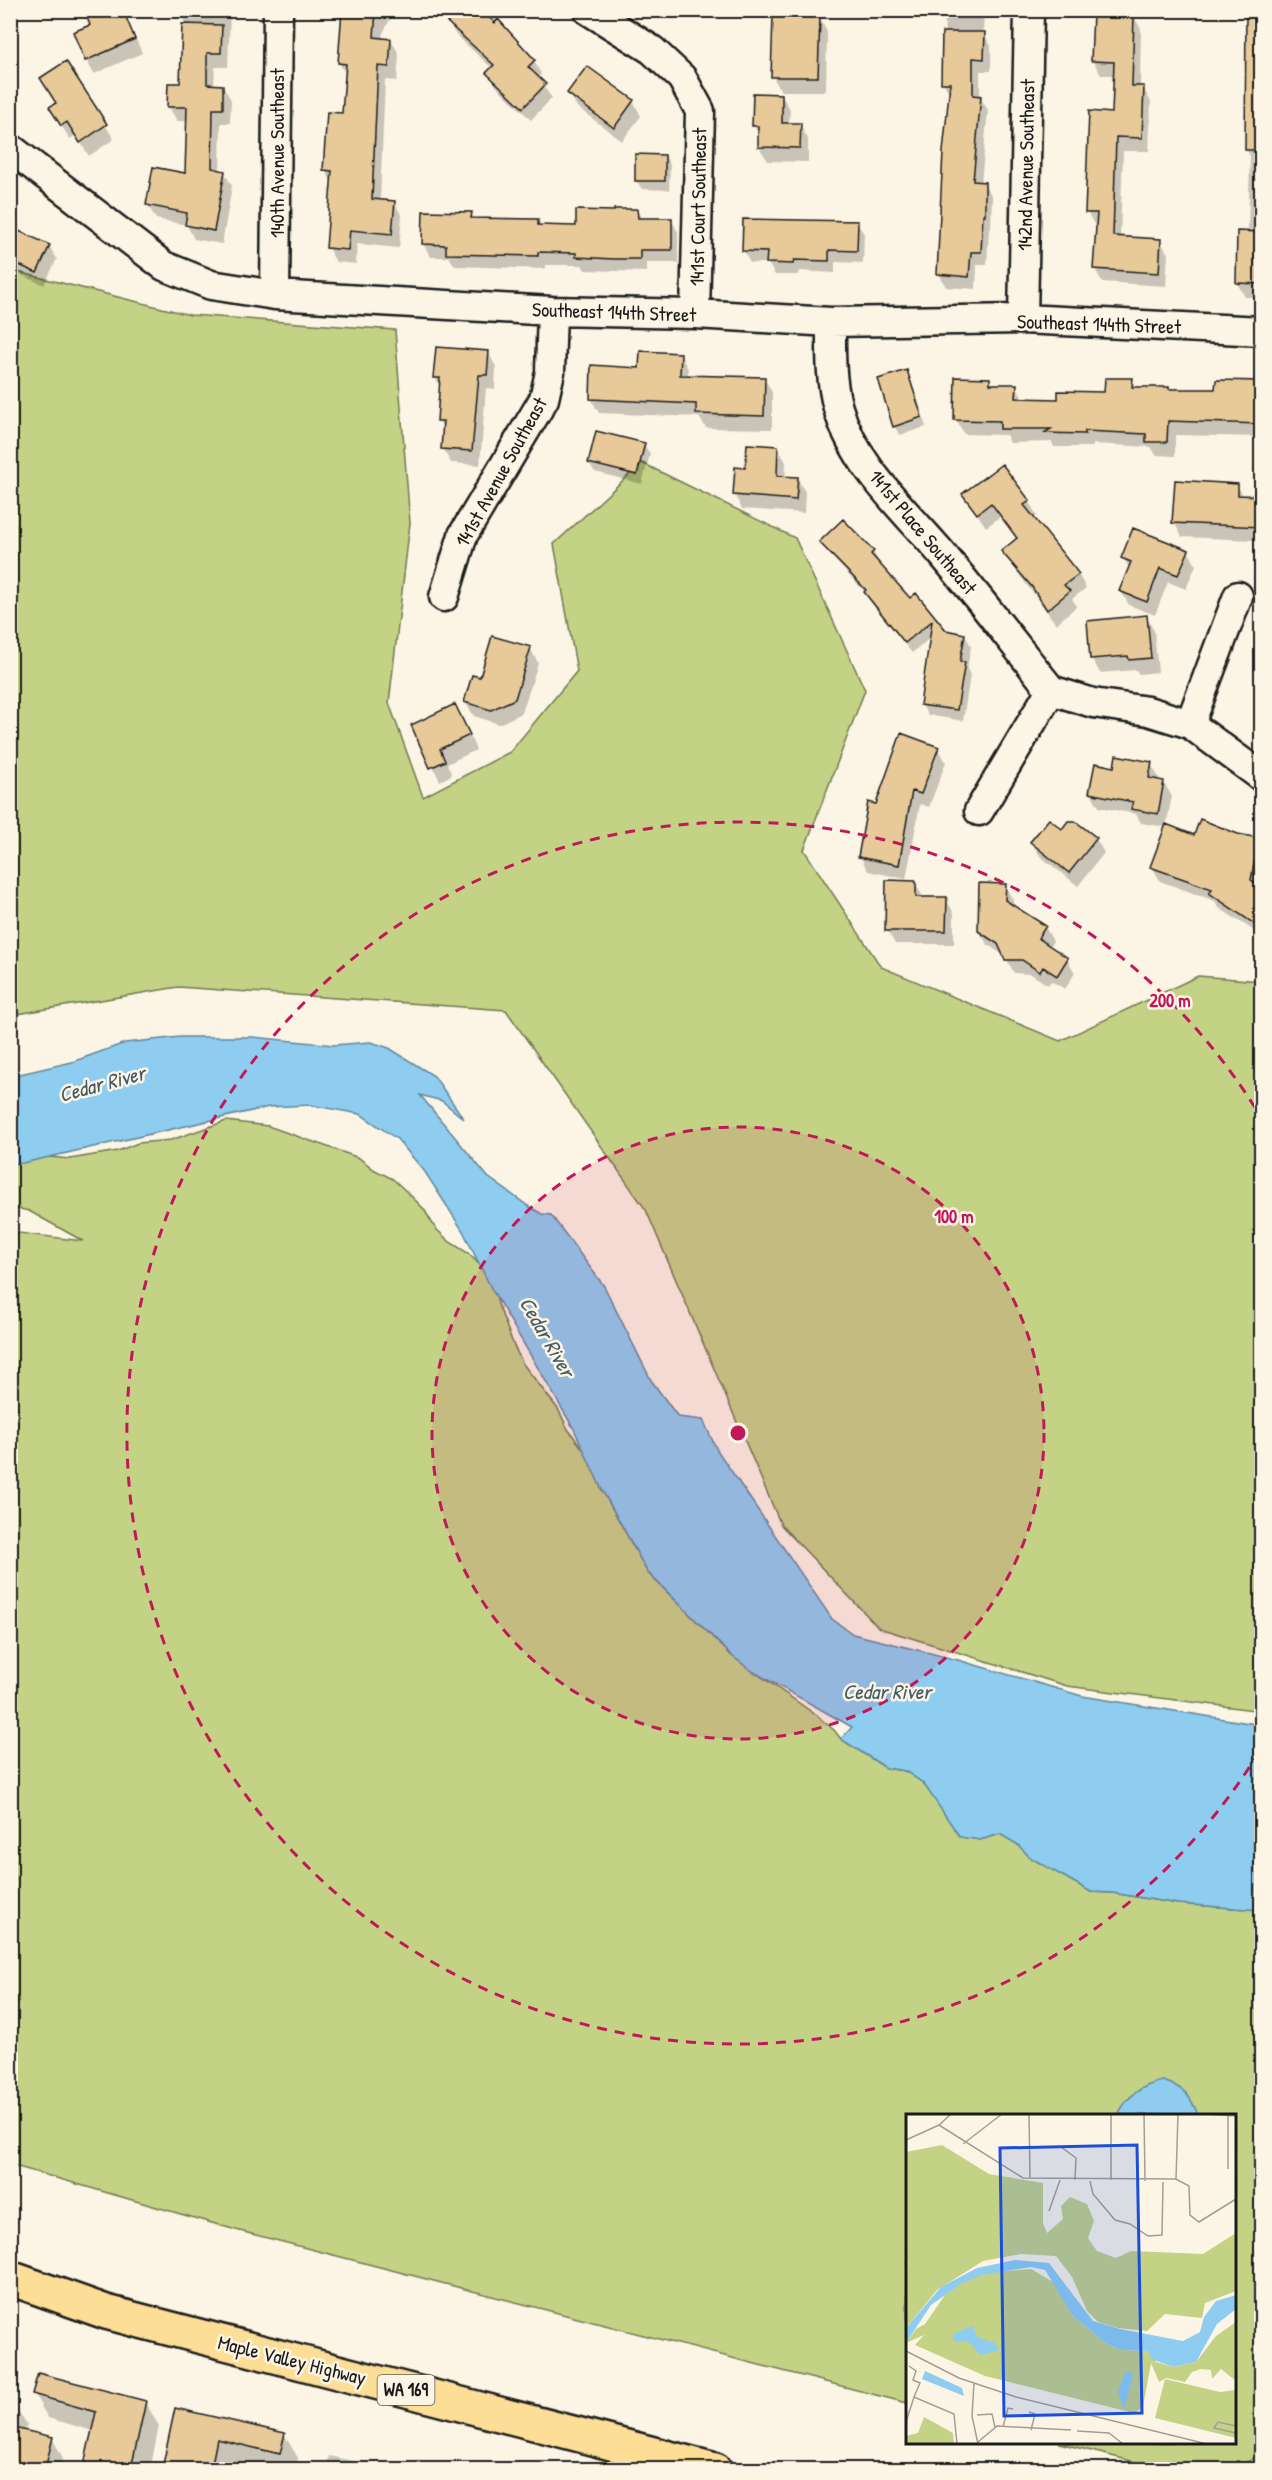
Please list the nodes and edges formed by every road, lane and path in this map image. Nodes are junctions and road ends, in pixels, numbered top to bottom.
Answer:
1 (278, 10) edge
2 (588, 10) edge
3 (1029, 10) edge
4 (10, 148) edge
5 (276, 294) junction
6 (552, 311) junction
7 (695, 314) junction
8 (1023, 320) junction
9 (831, 322) junction
10 (1262, 331) edge
11 (1238, 596) dead end
12 (444, 597) dead end
13 (1051, 690) junction
14 (1190, 724) junction
15 (1262, 777) edge
16 (979, 811) dead end
17 (10, 2278) edge
18 (661, 2463) edge
19 (705, 2468) edge

1 - 5 street, 140th Avenue Southeast
2 - 7 street, 141st Court Southeast
3 - 8 street, 142nd Avenue Southeast
4 - 5 street, Southeast 144th Street
5 - 6 street, Southeast 144th Street
6 - 7 street, Southeast 144th Street
6 - 12 street, 141st Avenue Southeast
7 - 9 street, Southeast 144th Street
8 - 9 street, Southeast 144th Street
8 - 10 street, Southeast 144th Street
9 - 13 street, 141st Place Southeast
11 - 14 street
13 - 14 street
13 - 16 street
14 - 15 street
17 - 18 main road, Maple Valley Highway / WA 169
18 - 19 main road, Maple Valley Highway / WA 169

